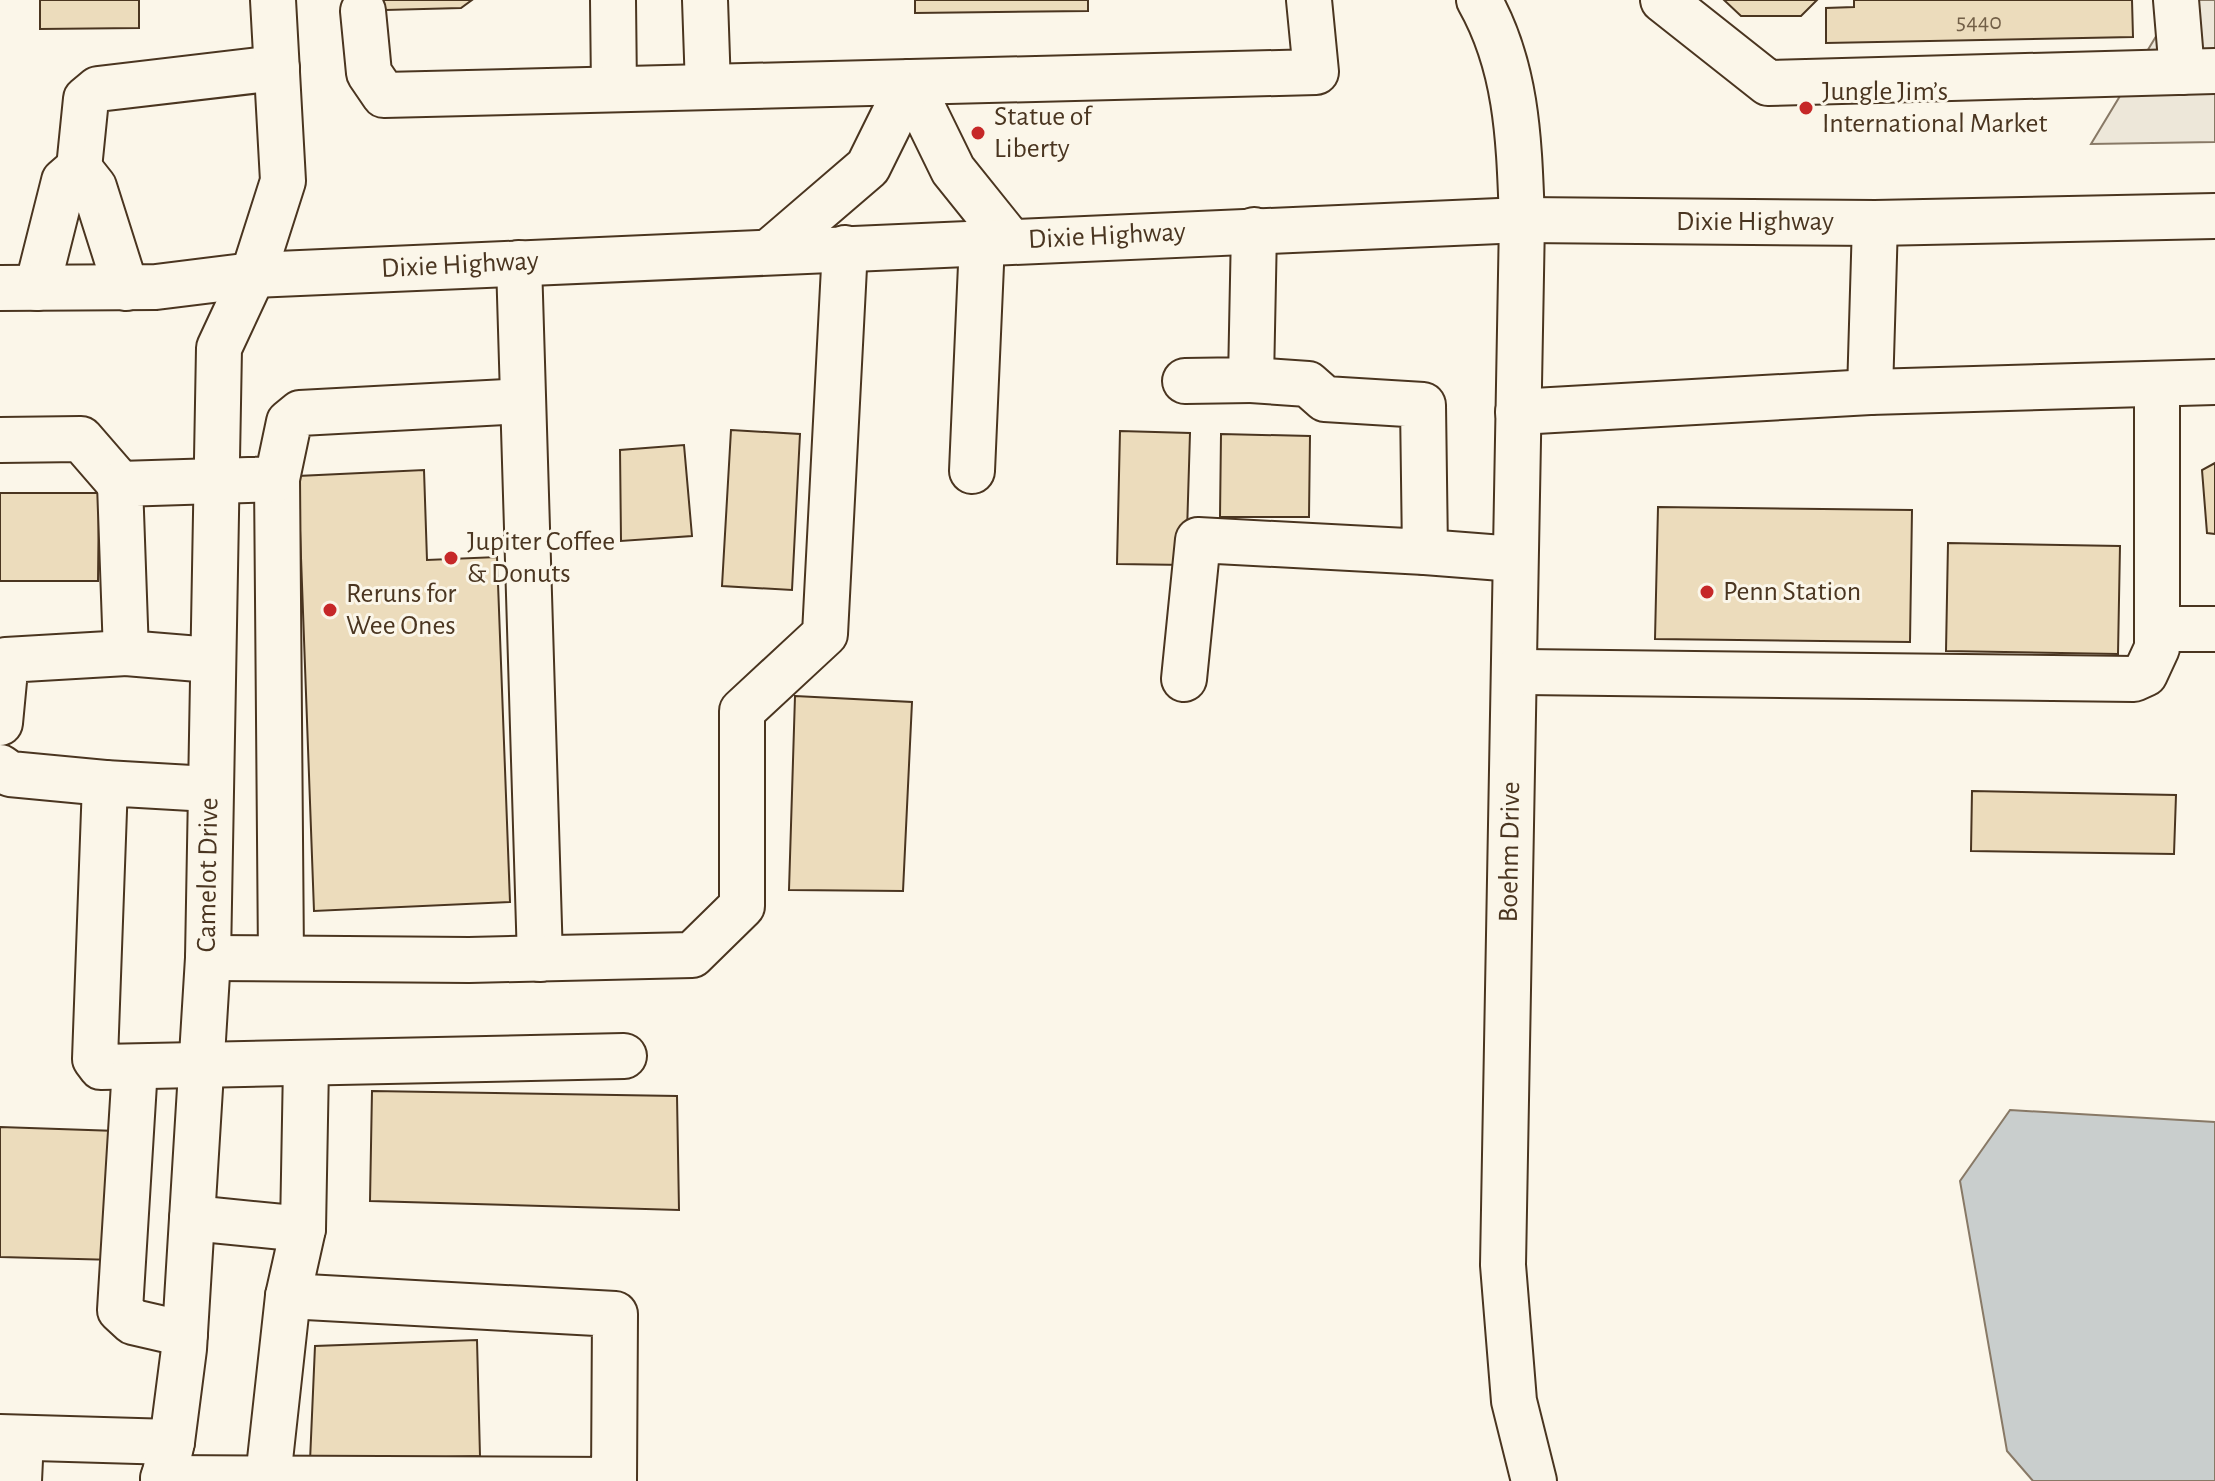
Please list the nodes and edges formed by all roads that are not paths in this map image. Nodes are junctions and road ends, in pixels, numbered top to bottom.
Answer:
1 (273, 0) edge
2 (613, 0) edge
3 (705, 0) edge
4 (1309, 0) edge
5 (1663, 0) edge
6 (2176, 0) edge
7 (1483, 1) edge
8 (363, 11) dead end
9 (277, 68) junction
10 (2198, 71) edge
11 (910, 82) junction
12 (708, 87) junction
13 (614, 89) junction
14 (79, 168) junction
15 (2215, 216) edge
16 (1522, 220) junction
17 (1875, 223) junction
18 (1254, 230) junction
19 (996, 241) junction
20 (845, 248) junction
21 (769, 252) junction
22 (519, 263) junction
23 (253, 275) junction
24 (18, 288) edge
25 (126, 288) junction
26 (1251, 380) junction
27 (1185, 381) dead end
28 (2215, 382) edge
29 (2157, 384) junction
30 (1870, 392) junction
31 (523, 401) junction
32 (1518, 412) junction
33 (0, 440) edge
34 (972, 471) dead end
35 (214, 479) junction
36 (277, 479) junction
37 (120, 484) junction
38 (1425, 552) junction
39 (1515, 559) junction
40 (2157, 629) junction
41 (2215, 629) edge
42 (126, 653) junction
43 (211, 660) junction
44 (1514, 672) junction
45 (1184, 679) dead end
46 (0, 723) edge
47 (0, 767) edge
48 (105, 783) junction
49 (209, 789) junction
50 (208, 958) junction
51 (281, 958) junction
52 (540, 959) junction
53 (624, 1056) dead end
54 (306, 1065) junction
55 (135, 1067) junction
56 (201, 1067) junction
57 (192, 1218) junction
58 (303, 1229) junction
59 (288, 1296) junction
60 (185, 1334) junction
61 (10, 1437) edge
62 (166, 1467) edge
63 (268, 1478) junction
64 (19, 1481) edge
65 (1534, 1481) edge

1 - 9 street, Camelot Drive
2 - 13 street
3 - 12 street
4 - 11 street
5 - 10 street
6 - 10 street
7 - 16 street, Boehm Drive
8 - 13 street
9 - 14 street
9 - 23 street, Camelot Drive
11 - 12 street
11 - 19 street
11 - 21 street
12 - 13 street
14 - 24 street
14 - 25 street
15 - 17 street, Dixie Highway
16 - 17 street, Dixie Highway
16 - 18 street, Dixie Highway
16 - 32 street, Boehm Drive
17 - 30 street
18 - 19 street, Dixie Highway
18 - 26 street
19 - 20 street, Dixie Highway
19 - 34 street
20 - 21 street, Dixie Highway
20 - 52 street
21 - 22 street, Dixie Highway
22 - 23 street, Dixie Highway
22 - 31 street
23 - 25 street, Dixie Highway
23 - 35 street, Camelot Drive
24 - 25 street, Dixie Highway
26 - 27 street
26 - 38 street
28 - 29 street
29 - 30 street
29 - 40 street
30 - 32 street
31 - 36 street
31 - 52 street
32 - 39 street, Boehm Drive
33 - 37 street
35 - 36 street
35 - 37 street
35 - 43 street, Camelot Drive
36 - 51 street
37 - 42 street
38 - 39 street
38 - 45 street
39 - 44 street, Boehm Drive
40 - 41 street
40 - 44 street
42 - 43 street
42 - 46 street
43 - 49 street, Camelot Drive
44 - 65 street, Boehm Drive
47 - 48 street
48 - 49 street
48 - 55 street
49 - 50 street, Camelot Drive
50 - 51 street
50 - 56 street, Camelot Drive
51 - 52 street
53 - 54 street
54 - 56 street
54 - 58 street
55 - 56 street
55 - 60 street
56 - 57 street, Camelot Drive
57 - 58 street
57 - 60 street, Camelot Drive
58 - 59 street
59 - 63 street
59 - 63 street
60 - 62 street, Camelot Drive
61 - 62 street
61 - 64 street
62 - 63 street

